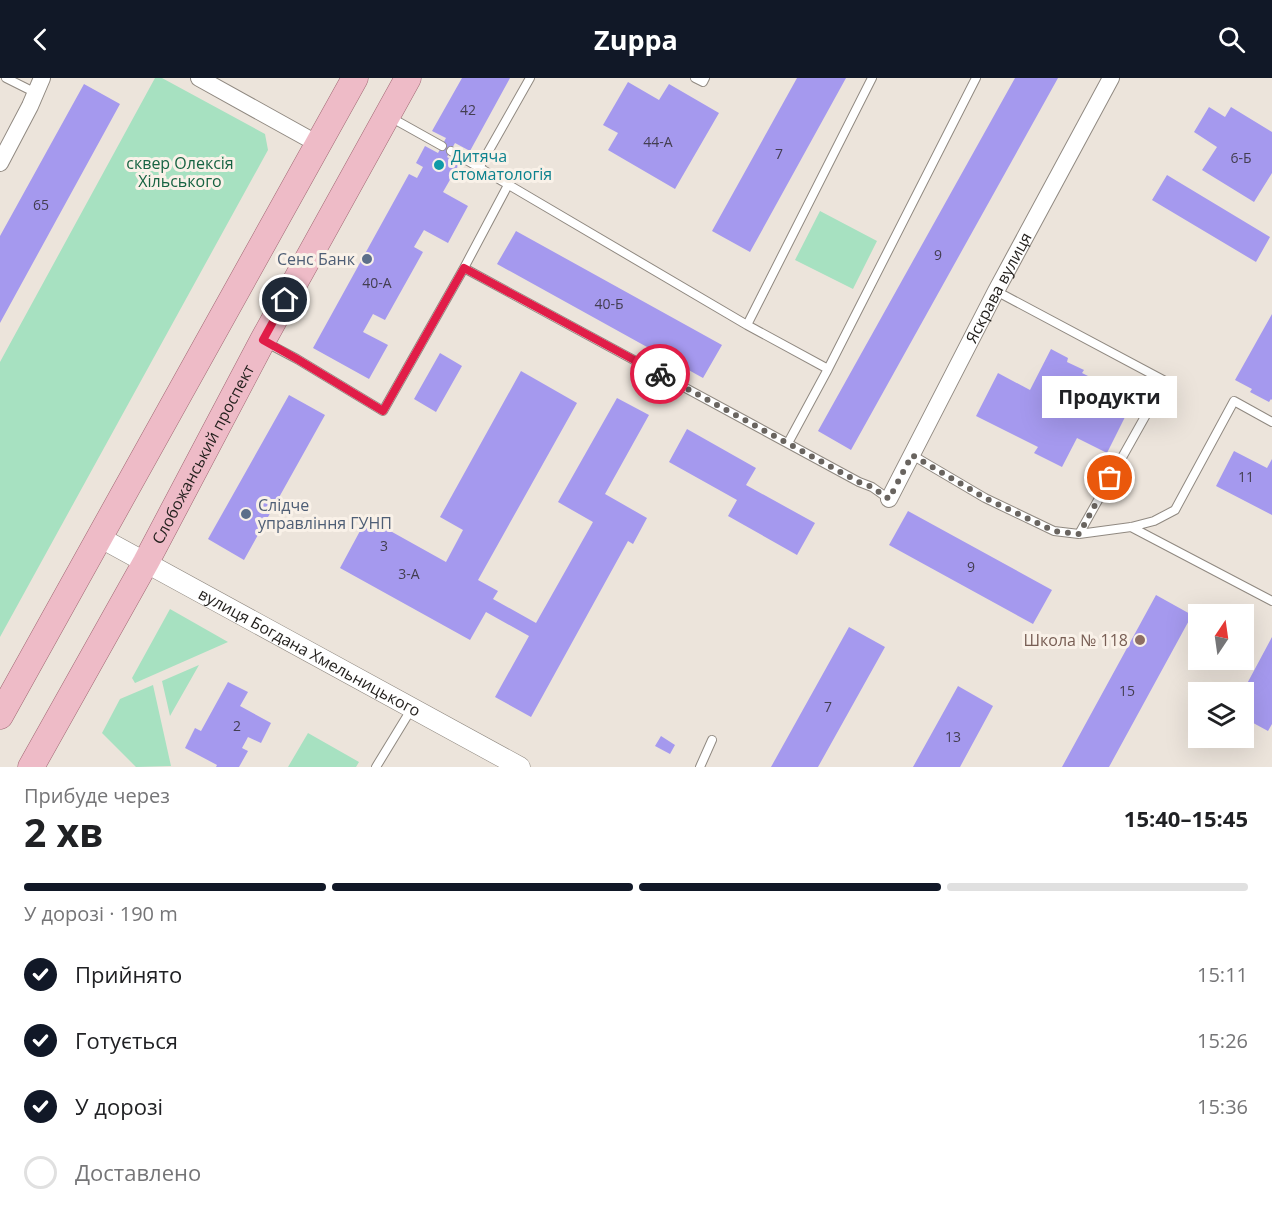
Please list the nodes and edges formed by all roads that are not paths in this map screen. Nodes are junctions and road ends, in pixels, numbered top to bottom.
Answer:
1 (6, 78) edge
2 (199, 78) edge
3 (355, 78) edge
4 (408, 78) edge
5 (530, 78) edge
6 (695, 78) edge
7 (705, 78) edge
8 (872, 78) edge
9 (976, 78) edge
10 (1111, 78) edge
11 (39, 86) edge
12 (387, 116) junction
13 (318, 144) junction
14 (442, 146) dead end
15 (451, 151) dead end
16 (0, 163) edge
17 (479, 168) junction
18 (508, 185) junction
19 (464, 268) junction
20 (996, 291) junction
21 (747, 325) junction
22 (263, 340) junction
23 (828, 369) junction
24 (1272, 422) edge
25 (788, 443) junction
26 (912, 455) junction
27 (889, 499) joint
28 (1131, 527) junction
29 (1079, 534) junction
30 (99, 537) junction
31 (146, 562) junction
32 (1272, 601) edge
33 (412, 707) junction
34 (0, 716) edge
35 (712, 740) dead end
36 (30, 767) edge
37 (376, 767) edge
38 (520, 767) edge
39 (700, 767) edge

1 - 11 lane
2 - 13 street
3 - 13 main road
4 - 12 main road, Слобожанський проспект
5 - 17 lane
6 - 7 lane
8 - 21 lane
9 - 23 lane
10 - 20 street, Яскрава вулиця
11 - 16 street
12 - 14 lane
12 - 22 main road, Слобожанський проспект
13 - 30 main road
15 - 17 lane
17 - 18 lane
18 - 19 lane
18 - 21 lane
19 - 22 lane
19 - 25 lane
20 - 26 street, Яскрава вулиця
20 - 29 lane
21 - 23 lane
22 - 31 main road, Слобожанський проспект
23 - 25 lane
24 - 28 lane
25 - 27 lane
26 - 27 street, Яскрава вулиця
26 - 29 lane
28 - 29 lane
28 - 32 lane
30 - 31 street, вулиця Богдана Хмельницького
30 - 34 main road
31 - 33 street, вулиця Богдана Хмельницького
31 - 36 main road, Слобожанський проспект
33 - 37 lane
33 - 38 street, вулиця Богдана Хмельницького
35 - 39 lane

